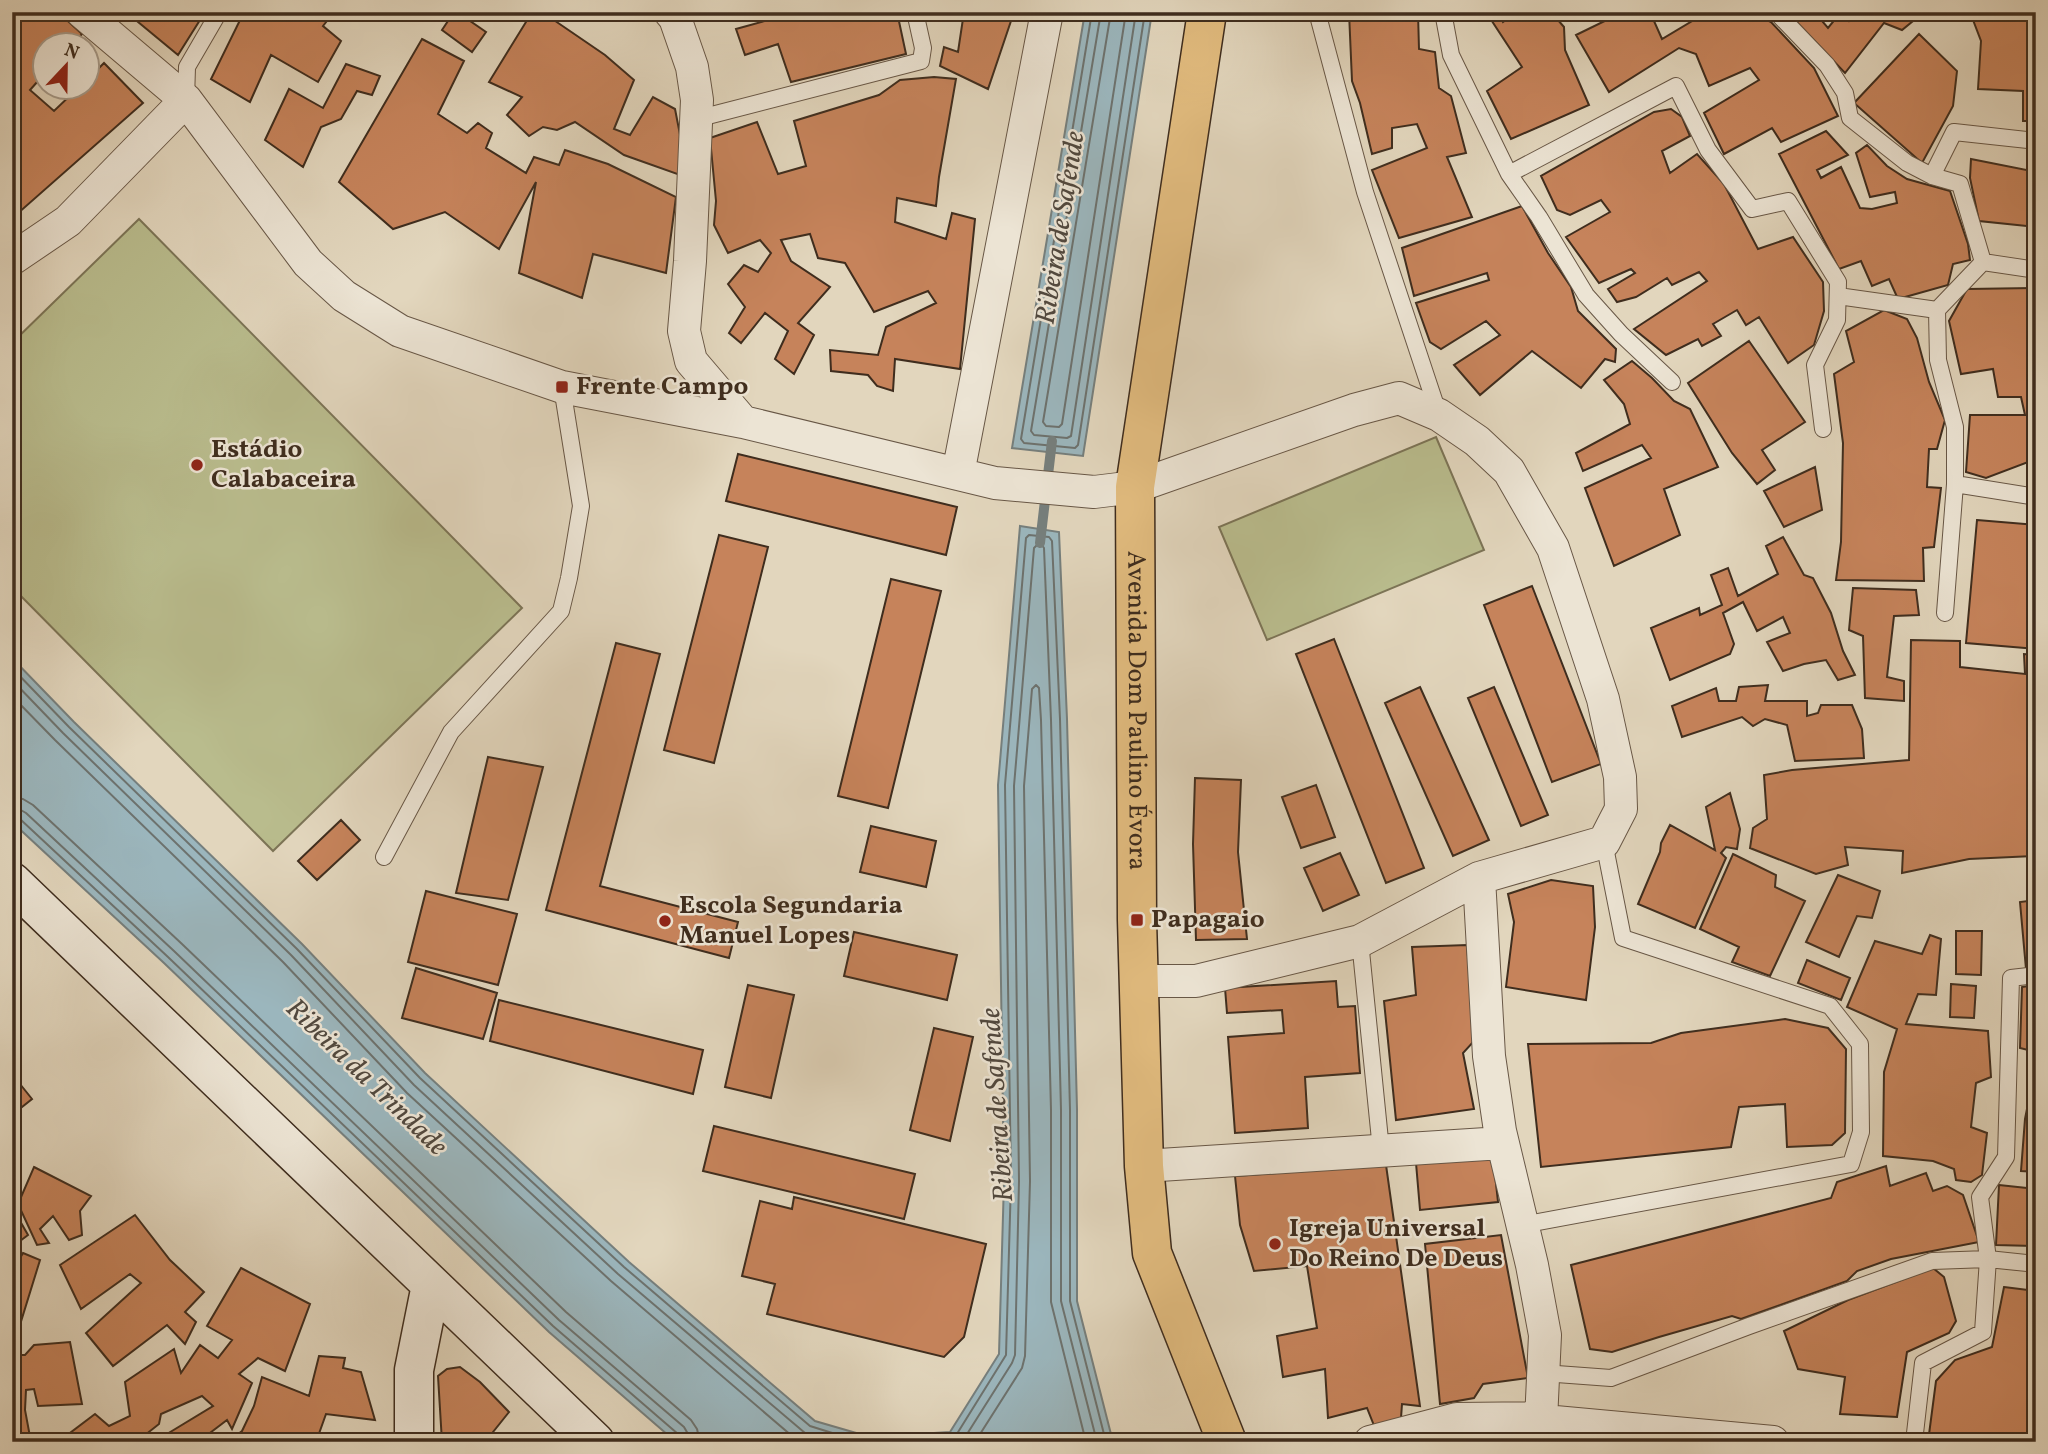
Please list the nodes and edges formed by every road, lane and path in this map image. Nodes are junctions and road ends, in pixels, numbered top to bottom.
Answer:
1 (82, 12) edge
2 (219, 12) edge
3 (670, 12) edge
4 (915, 12) edge
5 (1047, 12) edge
6 (1207, 12) edge
7 (1317, 12) edge
8 (1443, 12) edge
9 (1776, 12) edge
10 (186, 100) junction
11 (696, 119) junction
12 (2036, 141) edge
13 (1509, 174) junction
14 (1932, 176) junction
15 (12, 260) edge
16 (1983, 262) junction
17 (2036, 270) edge
18 (1838, 296) junction
19 (1937, 310) junction
20 (1672, 382) dead end
21 (562, 387) junction
22 (1439, 415) junction
23 (743, 422) junction
24 (1823, 429) dead end
25 (958, 474) junction
26 (1955, 484) junction
27 (1135, 487) junction
28 (2036, 497) edge
29 (1945, 612) dead end
30 (1604, 842) junction
31 (383, 858) dead end
32 (1479, 878) junction
33 (12, 882) edge
34 (1360, 942) junction
35 (2036, 975) edge
36 (1138, 981) junction
37 (1503, 1143) junction
38 (1381, 1150) junction
39 (1144, 1166) junction
40 (1522, 1225) junction
41 (1988, 1259) junction
42 (2036, 1264) edge
43 (431, 1285) junction
44 (1543, 1373) junction
45 (1541, 1430) edge
46 (414, 1442) edge
47 (595, 1442) edge
48 (1227, 1442) edge
49 (1370, 1442) edge
50 (1773, 1442) edge
51 (1914, 1442) edge

1 - 10 street
2 - 10 lane
3 - 11 street
4 - 11 lane
5 - 25 street
6 - 27 main road, Avenida Dom Paulino Évora
7 - 22 lane
8 - 13 lane
9 - 14 lane
10 - 15 street
10 - 21 street
11 - 23 street
12 - 14 lane
13 - 18 lane
13 - 20 lane
14 - 16 lane
16 - 17 lane
16 - 19 lane
18 - 19 lane
18 - 24 lane
19 - 26 lane
21 - 23 street
21 - 31 lane
22 - 27 street
22 - 30 street
23 - 25 street
25 - 27 street
26 - 28 lane
26 - 29 lane
27 - 36 main road, Avenida Dom Paulino Évora
30 - 32 street
30 - 40 lane
32 - 34 street
32 - 37 street
33 - 43 street
34 - 36 street
34 - 38 lane
35 - 41 lane
36 - 39 main road, Avenida Dom Paulino Évora
37 - 38 street
37 - 40 street
38 - 39 street
39 - 48 main road, Avenida Dom Paulino Évora
40 - 44 street
41 - 42 lane
41 - 44 lane
41 - 51 lane
43 - 46 street
43 - 47 street
44 - 45 street
45 - 49 street
45 - 50 street

